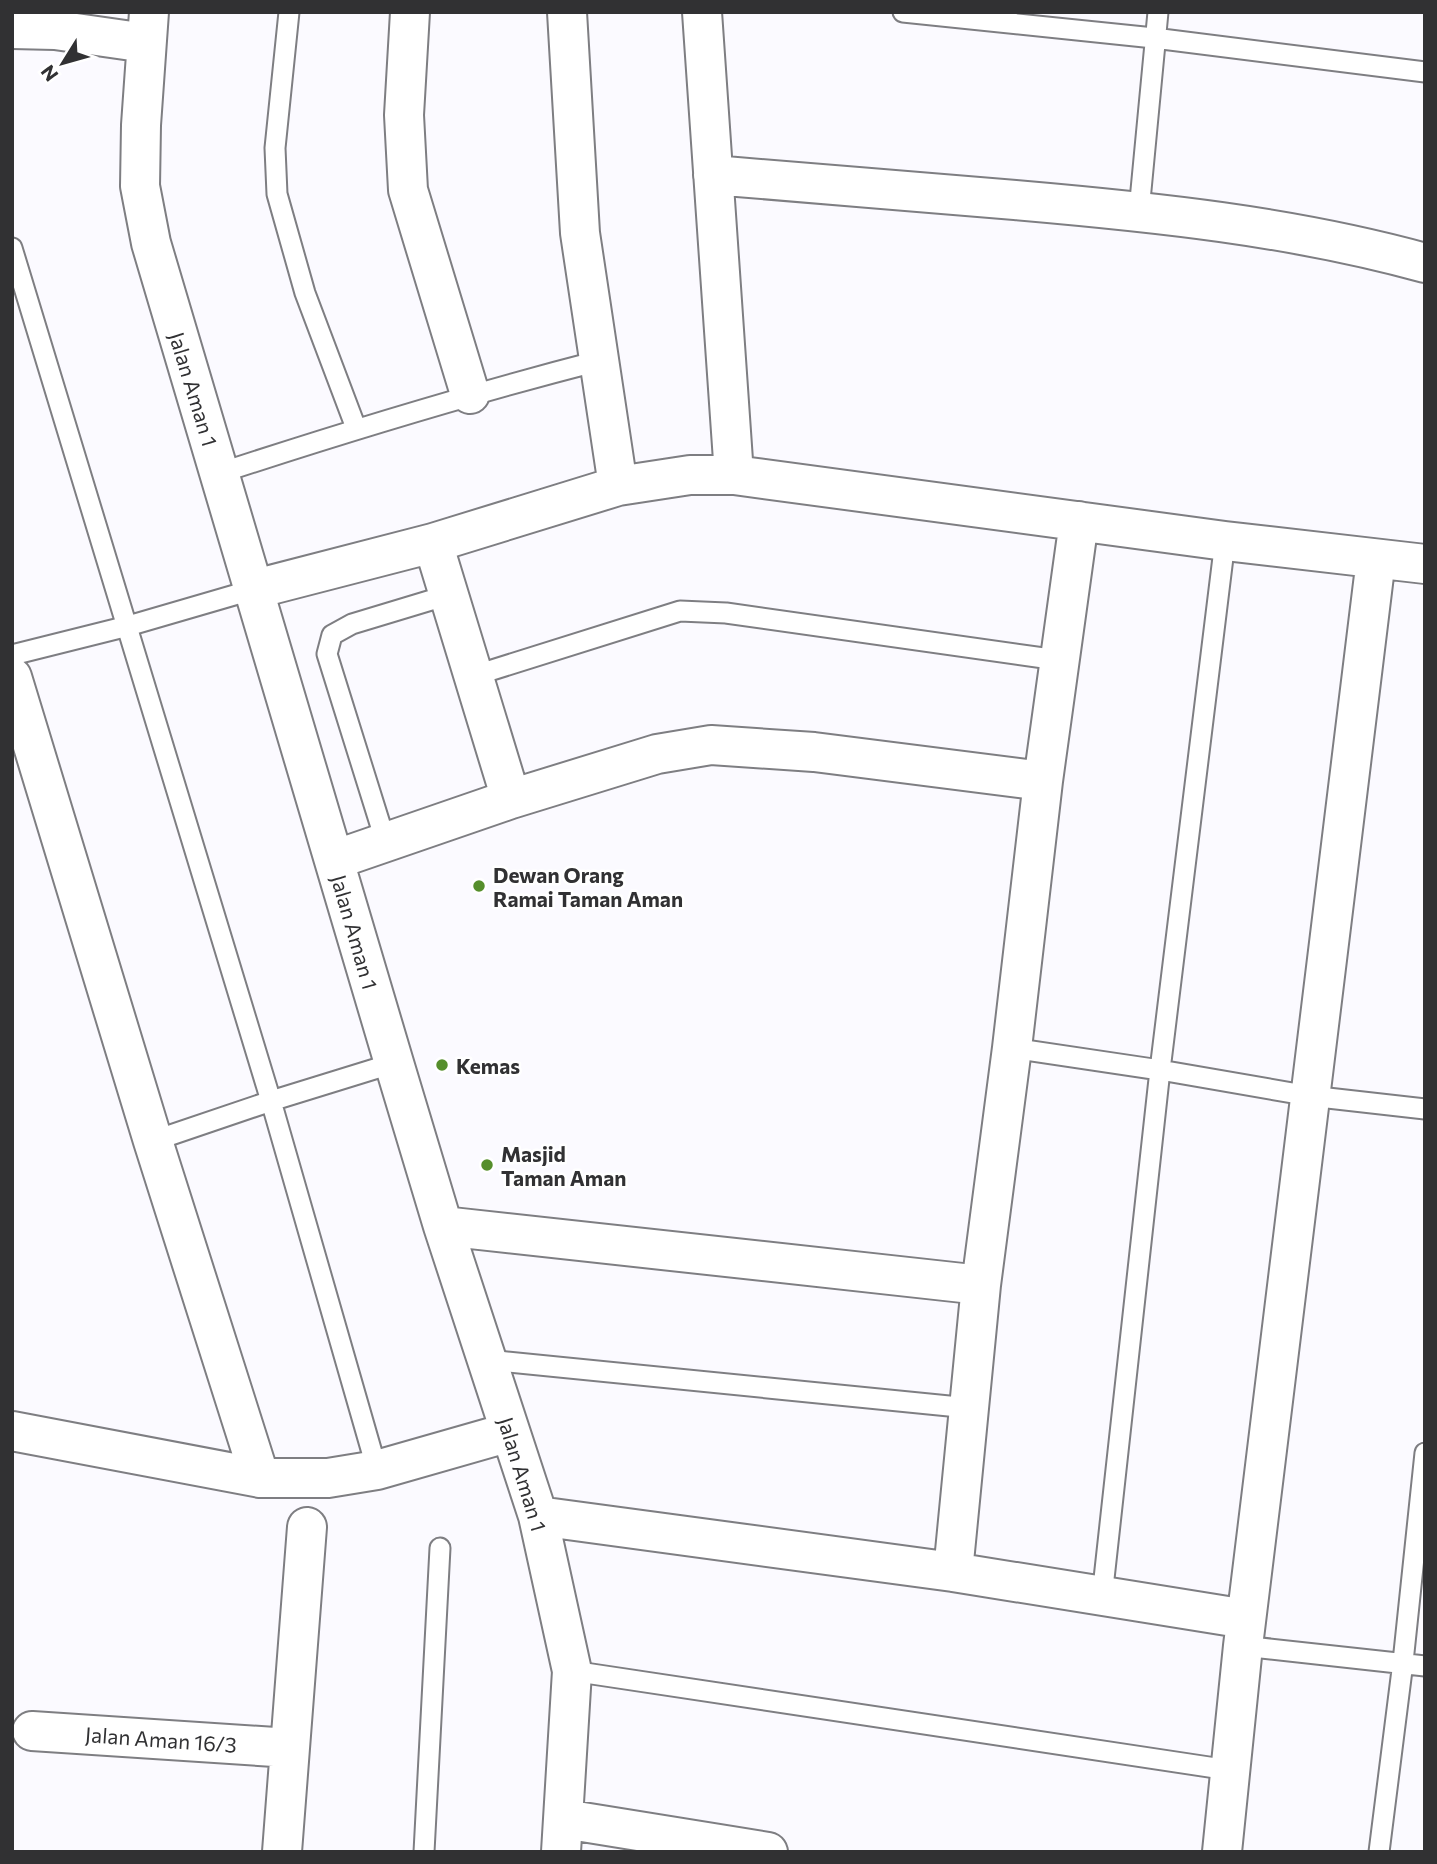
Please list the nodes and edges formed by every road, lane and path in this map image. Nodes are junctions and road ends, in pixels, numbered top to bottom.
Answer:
1 (289, 12) edge
2 (410, 12) edge
3 (567, 12) edge
4 (702, 12) edge
5 (903, 12) edge
6 (1158, 12) edge
7 (148, 27) edge
8 (12, 29) edge
9 (1154, 38) junction
10 (1425, 72) edge
11 (713, 175) junction
12 (1139, 211) junction
13 (12, 248) edge
14 (1425, 263) edge
15 (598, 361) junction
16 (470, 394) junction
17 (356, 428) junction
18 (220, 473) junction
19 (734, 475) junction
20 (618, 486) junction
21 (1079, 521) junction
22 (1225, 541) junction
23 (433, 543) junction
24 (1376, 559) junction
25 (1425, 564) edge
26 (255, 590) junction
27 (448, 595) junction
28 (128, 626) junction
29 (12, 655) edge
30 (1058, 660) junction
31 (472, 676) junction
32 (12, 677) edge
33 (1043, 781) junction
34 (510, 799) junction
35 (386, 843) junction
36 (334, 860) junction
37 (1012, 1048) junction
38 (394, 1063) junction
39 (1160, 1070) junction
40 (1310, 1096) junction
41 (271, 1101) junction
42 (1425, 1109) edge
43 (153, 1141) junction
44 (443, 1226) junction
45 (981, 1285) junction
46 (488, 1360) junction
47 (969, 1408) junction
48 (12, 1431) edge
49 (510, 1432) junction
50 (1425, 1453) edge
51 (377, 1470) junction
52 (260, 1478) junction
53 (538, 1516) junction
54 (307, 1527) dead end
55 (440, 1548) dead end
56 (953, 1573) junction
57 (1102, 1597) junction
58 (1244, 1632) junction
59 (1403, 1662) junction
60 (1425, 1666) edge
61 (572, 1671) junction
62 (32, 1731) dead end
63 (290, 1748) junction
64 (1229, 1770) junction
65 (562, 1835) edge
66 (698, 1845) edge
67 (282, 1852) edge
68 (424, 1852) edge
69 (768, 1852) edge
70 (1222, 1852) edge
71 (1379, 1852) edge

1 - 17 lane
2 - 16 street
3 - 15 street
4 - 11 street
5 - 9 lane
6 - 9 lane
7 - 8 street
7 - 18 street, Jalan Aman 1
9 - 10 lane
9 - 12 lane
11 - 12 street
11 - 19 street
12 - 14 street
13 - 28 lane
15 - 16 lane
15 - 20 street
16 - 17 lane
17 - 18 lane
18 - 26 street, Jalan Aman 1
19 - 20 street
19 - 21 street
20 - 23 street
21 - 22 street
21 - 30 street
22 - 24 street
22 - 39 lane
23 - 26 street
23 - 27 street
24 - 25 street
24 - 40 street
26 - 28 lane
26 - 36 street, Jalan Aman 1
27 - 31 street
27 - 35 lane
28 - 29 lane
28 - 41 lane
30 - 31 lane
30 - 33 street
31 - 34 street
32 - 43 street
33 - 34 street
33 - 37 street
34 - 35 street
35 - 36 street
36 - 38 street, Jalan Aman 1
37 - 39 lane
37 - 45 street
38 - 41 lane
38 - 44 street, Jalan Aman 1
39 - 40 lane
39 - 57 lane
40 - 42 lane
40 - 58 street
41 - 43 lane
41 - 51 lane
43 - 52 street
44 - 45 street
44 - 46 street, Jalan Aman 1
45 - 47 street
46 - 47 lane
46 - 49 street, Jalan Aman 1
47 - 56 street
48 - 52 street
49 - 51 street
49 - 53 street, Jalan Aman 1
50 - 59 lane
51 - 52 street
53 - 56 street
53 - 61 street, Jalan Aman 1
54 - 63 street
55 - 68 lane
56 - 57 street
57 - 58 street
58 - 59 lane
58 - 64 street
59 - 60 lane
59 - 71 lane
61 - 64 lane
61 - 65 street, Jalan Aman 1
62 - 63 street, Jalan Aman 16/3
63 - 67 street
64 - 70 street
65 - 66 street
66 - 69 street

